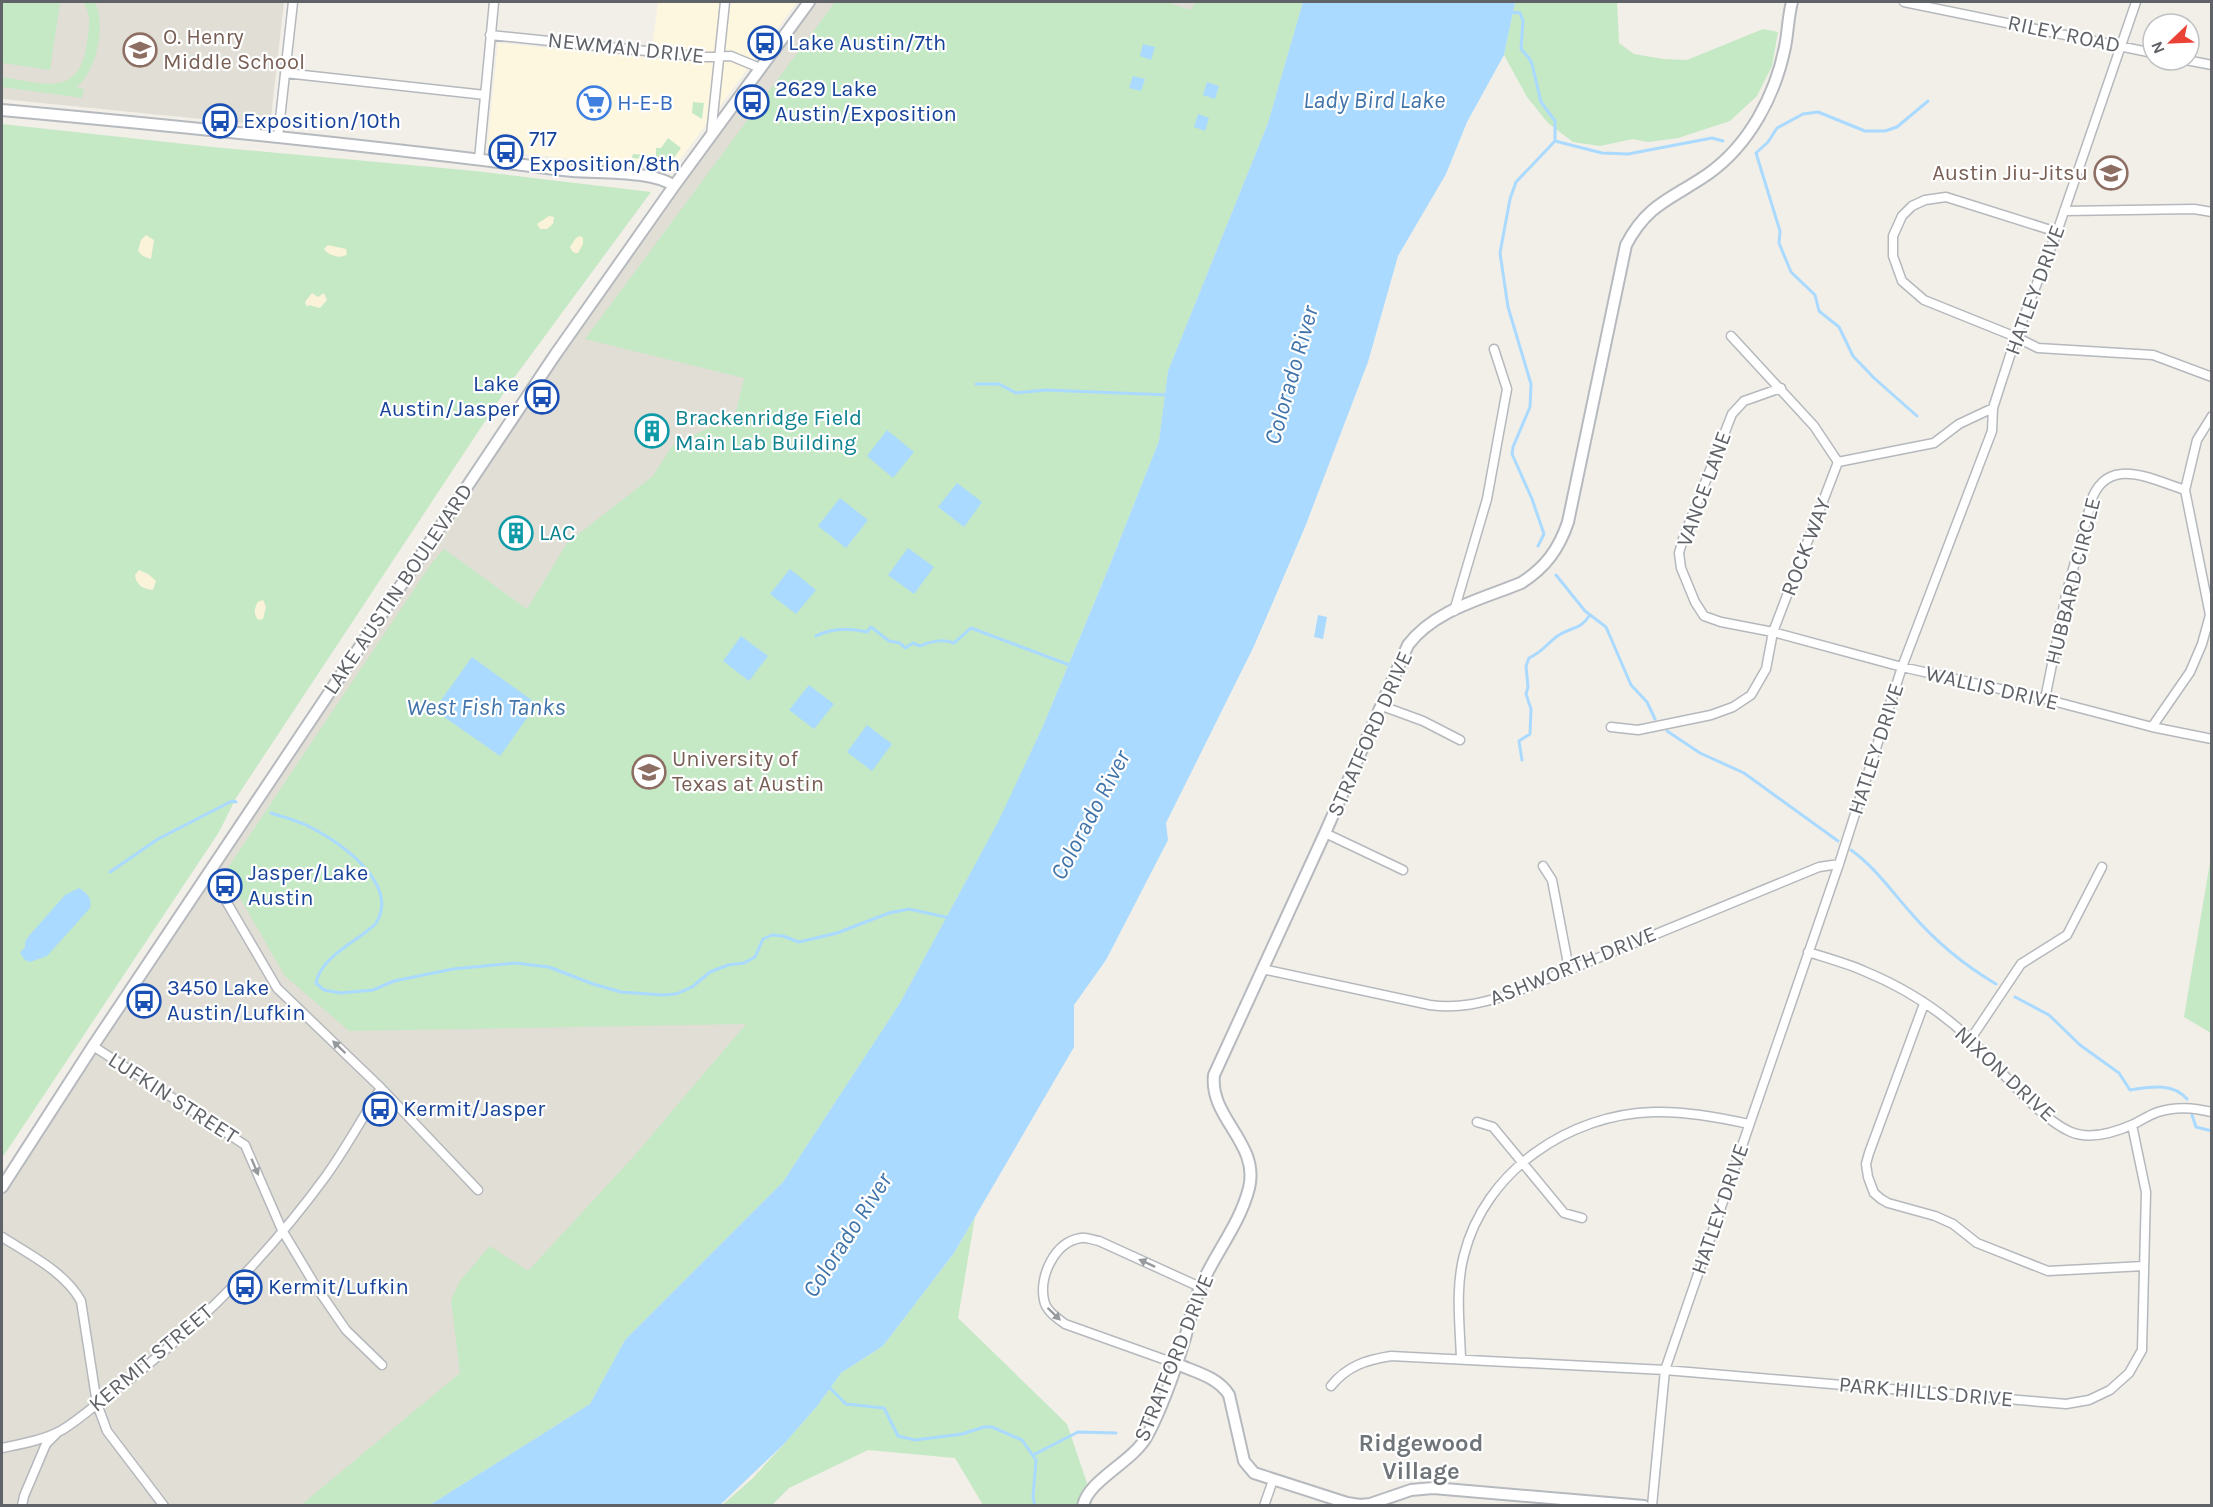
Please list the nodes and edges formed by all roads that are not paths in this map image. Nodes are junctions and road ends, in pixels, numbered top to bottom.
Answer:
1 (293, 2) edge
2 (494, 2) edge
3 (725, 2) edge
4 (809, 2) edge
5 (1792, 2) edge
6 (1904, 2) edge
7 (2136, 2) edge
8 (1945, 5) edge
9 (490, 35) junction
10 (2121, 46) junction
11 (2141, 50) edge
12 (720, 57) junction
13 (760, 68) junction
14 (285, 74) junction
15 (485, 95) junction
16 (2, 110) edge
17 (278, 137) junction
18 (711, 137) junction
19 (479, 160) junction
20 (674, 186) junction
21 (2064, 211) junction
22 (2211, 212) edge
23 (2057, 232) junction
24 (1731, 336) dead end
25 (2016, 337) junction
26 (1494, 349) dead end
27 (2211, 377) edge
28 (1781, 388) junction
29 (1993, 408) junction
30 (2211, 416) edge
31 (1839, 462) junction
32 (2185, 490) junction
33 (1454, 611) junction
34 (1704, 616) joint
35 (1773, 632) junction
36 (1902, 667) junction
37 (2045, 699) junction
38 (1382, 706) junction
39 (1611, 727) dead end
40 (2152, 727) junction
41 (2211, 739) edge
42 (1460, 740) dead end
43 (1325, 833) junction
44 (1839, 864) junction
45 (1543, 866) dead end
46 (2102, 867) dead end
47 (1403, 870) dead end
48 (207, 877) junction
49 (1808, 952) junction
50 (1262, 969) junction
51 (1569, 969) junction
52 (1924, 1004) junction
53 (1970, 1040) junction
54 (93, 1046) junction
55 (381, 1088) junction
56 (2211, 1113) edge
57 (1477, 1122) dead end
58 (1749, 1124) junction
59 (2132, 1125) junction
60 (1521, 1162) junction
61 (2, 1187) edge
62 (478, 1190) dead end
63 (1582, 1218) dead end
64 (282, 1230) junction
65 (2, 1237) edge
66 (2144, 1266) junction
67 (1200, 1287) junction
68 (1461, 1359) junction
69 (1177, 1364) junction
70 (382, 1365) dead end
71 (1665, 1370) junction
72 (1331, 1386) dead end
73 (97, 1404) junction
74 (60, 1431) junction
75 (2, 1448) edge
76 (1273, 1480) junction
77 (22, 1506) edge
78 (164, 1506) edge
79 (1083, 1506) edge
80 (1264, 1506) edge
81 (1644, 1506) edge
82 (1652, 1506) edge

1 - 14 street
2 - 9 street
3 - 12 street
4 - 13 street, LAKE AUSTIN BOULEVARD
5 - 33 street, STRATFORD DRIVE
6 - 8 street, RILEY ROAD
7 - 10 street, HATLEY DRIVE
8 - 10 street, RILEY ROAD
9 - 12 street, NEWMAN DRIVE
9 - 15 street
10 - 11 street, RILEY ROAD
10 - 21 street, HATLEY DRIVE
12 - 13 street, NEWMAN DRIVE
12 - 18 street
13 - 18 street, LAKE AUSTIN BOULEVARD
14 - 15 street
14 - 17 street
15 - 19 street
16 - 17 street
17 - 19 street
18 - 20 street, LAKE AUSTIN BOULEVARD
19 - 20 street
20 - 48 street, LAKE AUSTIN BOULEVARD
21 - 22 street
21 - 23 street, HATLEY DRIVE
23 - 25 street, HATLEY DRIVE
23 - 25 street
24 - 28 street
25 - 27 street
25 - 29 street, HATLEY DRIVE
26 - 33 street
28 - 31 street
28 - 34 street, VANCE LANE
29 - 31 street
29 - 36 street, HATLEY DRIVE
30 - 32 street
31 - 35 street, ROCK WAY
32 - 37 street, HUBBARD CIRCLE
32 - 40 street
33 - 38 street, STRATFORD DRIVE
34 - 35 street, WALLIS DRIVE
35 - 36 street, WALLIS DRIVE
35 - 39 street, ROCK WAY
36 - 37 street, WALLIS DRIVE
36 - 44 street, HATLEY DRIVE
37 - 40 street, WALLIS DRIVE
38 - 42 street
38 - 43 street, STRATFORD DRIVE
40 - 41 street, WALLIS DRIVE
43 - 47 street
43 - 50 street, STRATFORD DRIVE
44 - 49 street, HATLEY DRIVE
44 - 51 street, ASHWORTH DRIVE
45 - 51 street
46 - 53 street
48 - 54 street, LAKE AUSTIN BOULEVARD
55 -> 48 street
49 - 52 street, NIXON DRIVE
49 - 58 street, HATLEY DRIVE
50 - 51 street, ASHWORTH DRIVE
50 - 67 street, STRATFORD DRIVE
52 - 53 street, NIXON DRIVE
52 - 66 street
53 - 59 street, NIXON DRIVE
54 - 61 street, LAKE AUSTIN BOULEVARD
54 -> 64 street, LUFKIN STREET
55 - 62 street
55 - 64 street, KERMIT STREET
56 - 59 street, NIXON DRIVE
57 - 60 street
58 - 60 street
58 - 71 street, HATLEY DRIVE
59 - 66 street, PARK HILLS DRIVE
60 - 63 street
60 - 68 street
64 - 70 street, LUFKIN STREET
64 - 73 street, KERMIT STREET
65 - 73 street
66 - 71 street, PARK HILLS DRIVE
67 - 69 street, STRATFORD DRIVE
67 -> 69 street
68 - 71 street, PARK HILLS DRIVE
68 - 72 street, PARK HILLS DRIVE
69 - 76 street
69 - 79 street, STRATFORD DRIVE
71 - 82 street, HATLEY DRIVE
73 - 74 street, KERMIT STREET
73 - 78 street
74 - 75 street, KERMIT STREET
74 - 77 street
76 - 80 street
76 - 81 street

